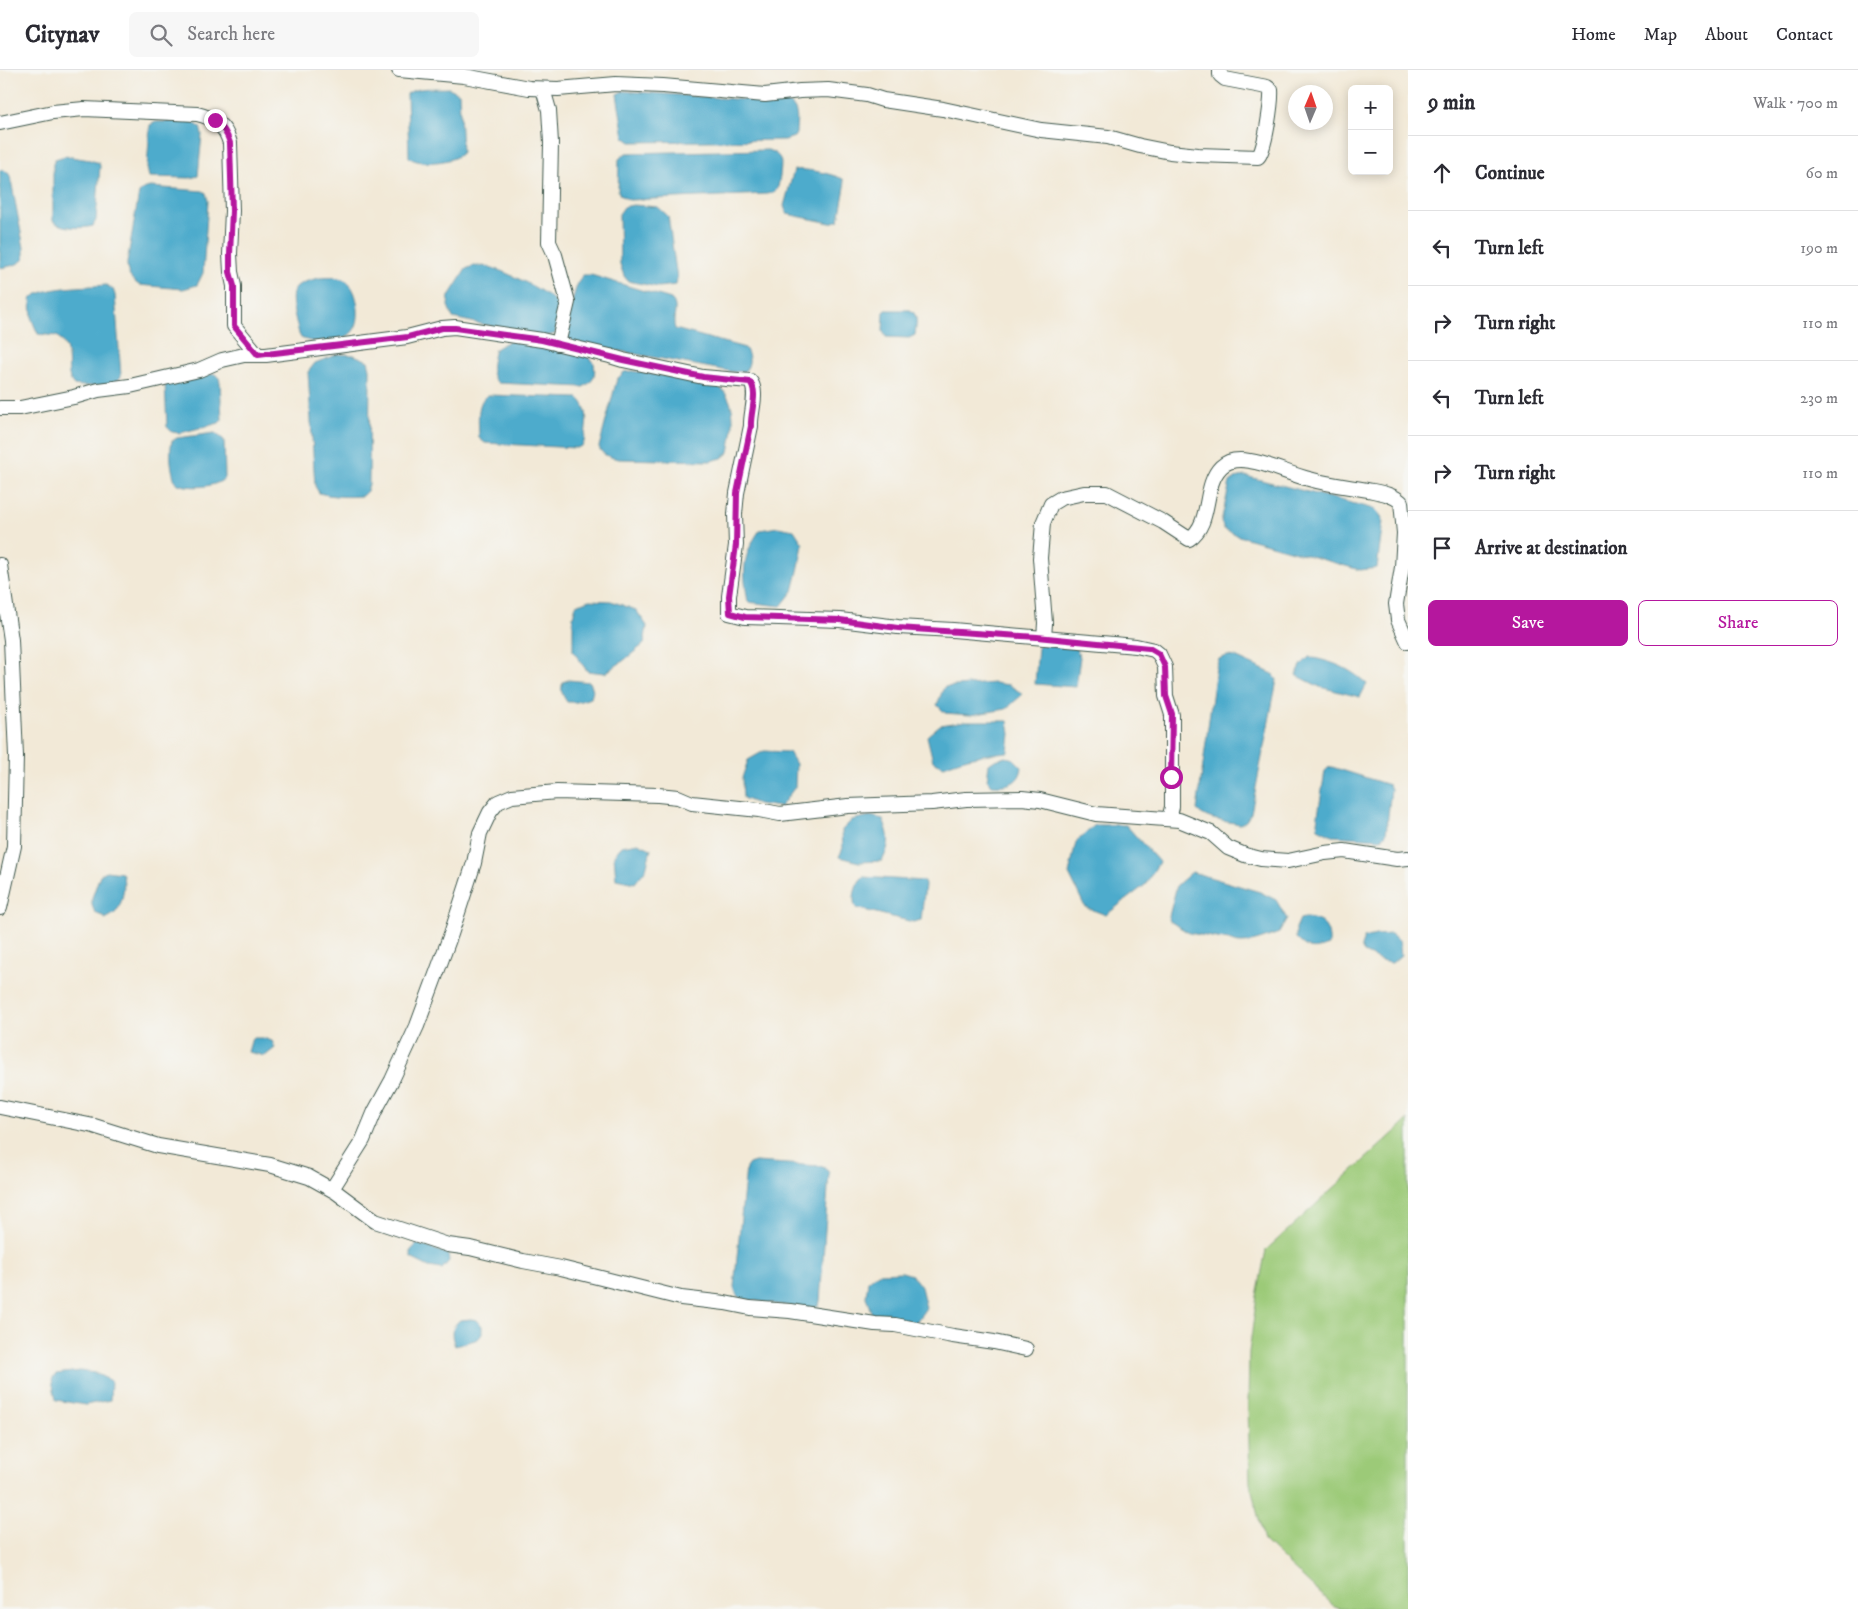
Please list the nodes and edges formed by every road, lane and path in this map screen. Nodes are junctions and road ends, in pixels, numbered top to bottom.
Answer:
1 (399, 70) edge
2 (1220, 70) edge
3 (543, 89) junction
4 (0, 123) edge
5 (558, 344) junction
6 (258, 355) junction
7 (0, 408) edge
8 (0, 565) edge
9 (1044, 638) junction
10 (1408, 642) edge
11 (1169, 819) junction
12 (1408, 858) edge
13 (0, 908) edge
14 (0, 1107) edge
15 (332, 1189) junction
16 (1026, 1350) dead end

1 - 3 street
2 - 3 street
3 - 5 street
4 - 6 street
5 - 6 street
5 - 9 street
6 - 7 street
8 - 13 street
9 - 10 street
9 - 11 street
11 - 12 street
11 - 15 street
14 - 15 street
15 - 16 street

